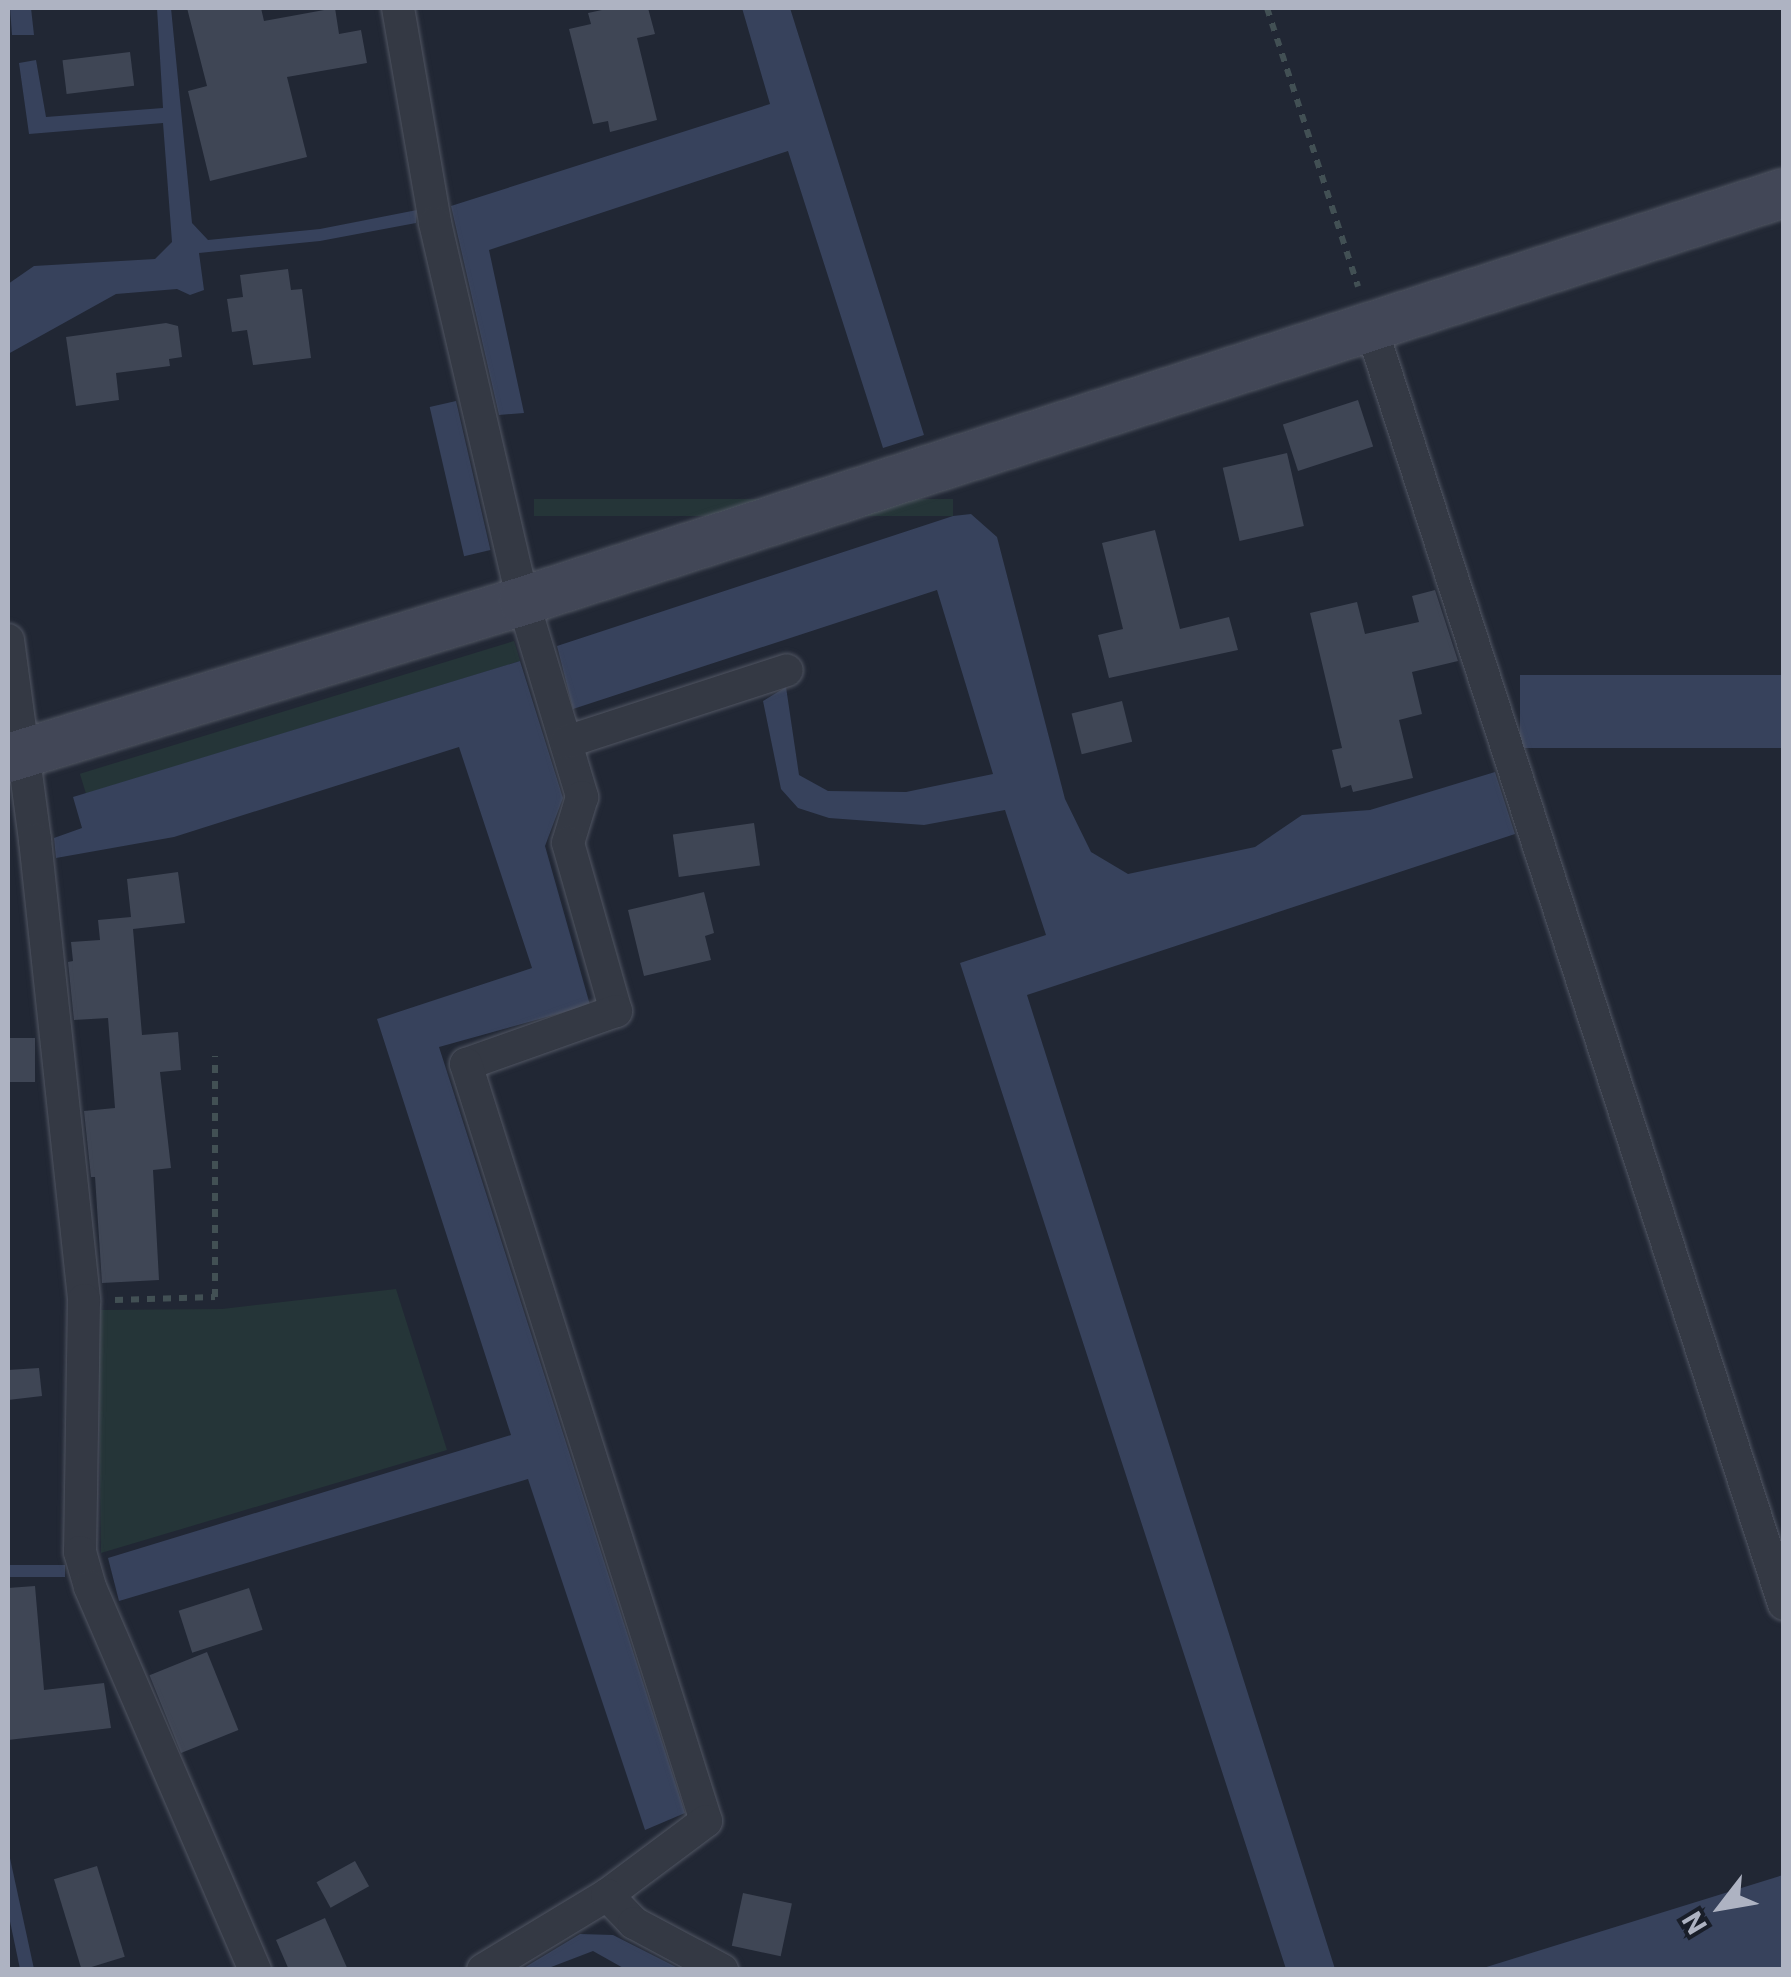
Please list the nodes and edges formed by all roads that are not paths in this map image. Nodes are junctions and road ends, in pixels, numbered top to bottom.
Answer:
1 (398, 8) edge
2 (1784, 193) edge
3 (1371, 326) junction
4 (522, 601) junction
5 (8, 640) edge
6 (787, 670) dead end
7 (566, 742) junction
8 (14, 756) edge
9 (1784, 1604) edge
10 (608, 1895) junction
11 (254, 1970) edge
12 (483, 1970) edge
13 (722, 1970) edge

1 - 4 street
2 - 3 street
3 - 4 street
3 - 9 street
4 - 7 street
4 - 8 street
5 - 8 street
6 - 7 street
7 - 10 street
8 - 11 street
10 - 12 street
10 - 13 street

